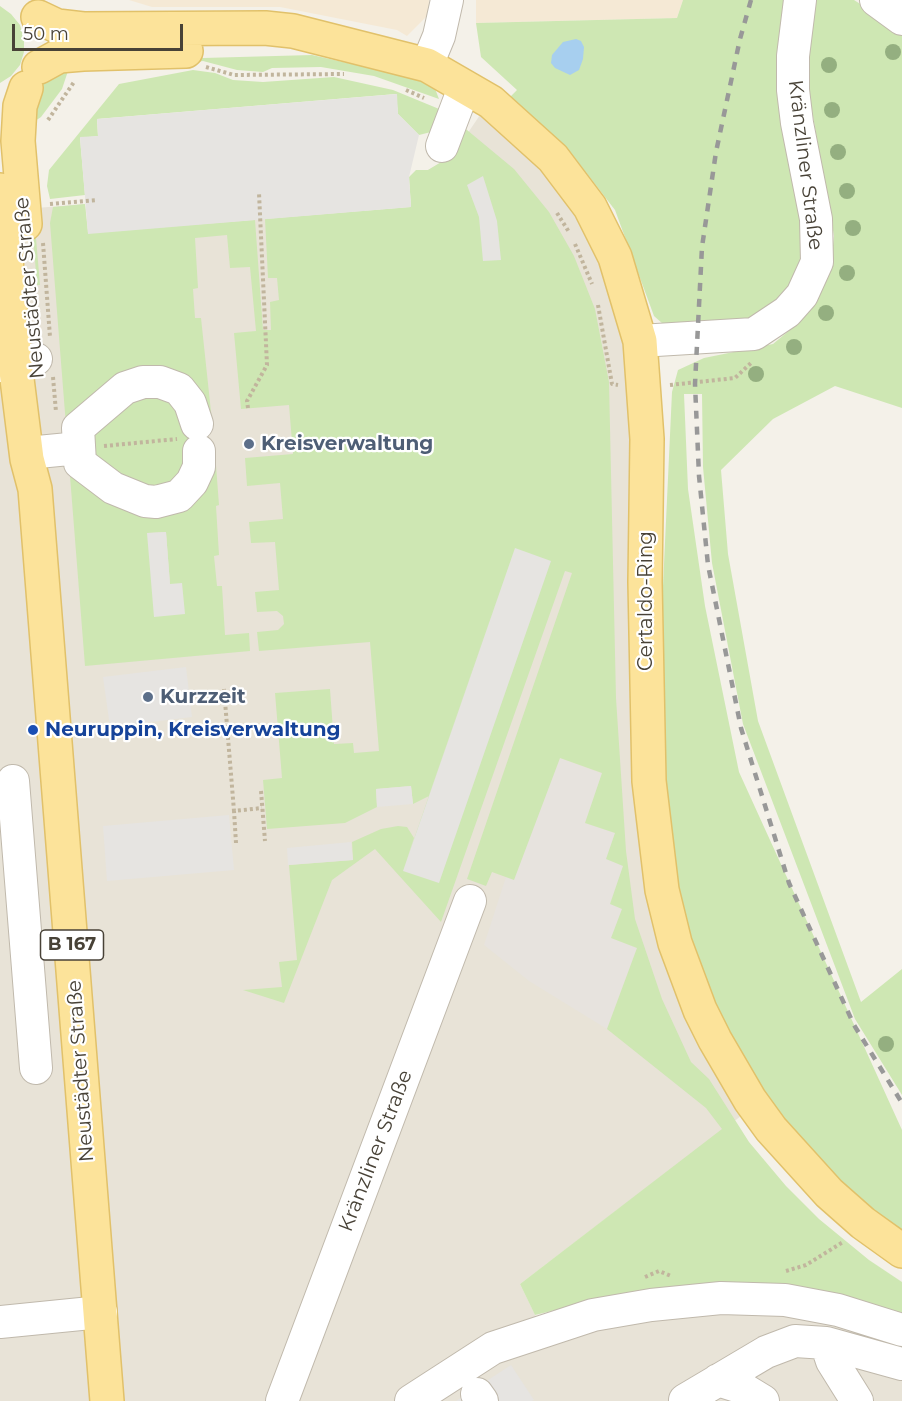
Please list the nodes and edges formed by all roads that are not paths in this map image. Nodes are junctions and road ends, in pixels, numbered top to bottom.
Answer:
1 (447, 0) edge
2 (800, 0) edge
3 (876, 0) edge
4 (32, 8) edge
5 (902, 19) edge
6 (319, 39) junction
7 (427, 65) junction
8 (22, 86) edge
9 (459, 99) junction
10 (442, 146) dead end
11 (0, 190) edge
12 (640, 341) junction
13 (31, 360) edge
14 (59, 450) junction
15 (35, 489) junction
16 (58, 778) junction
17 (7, 781) edge
18 (10, 874) edge
19 (470, 901) dead end
20 (36, 1068) dead end
21 (902, 1251) edge
22 (101, 1312) junction
23 (0, 1322) edge
24 (902, 1330) edge
25 (826, 1343) junction
26 (902, 1364) edge
27 (718, 1380) junction
28 (685, 1400) edge
29 (107, 1401) edge
30 (282, 1401) edge
31 (411, 1401) edge
32 (763, 1401) edge
33 (857, 1401) edge

1 - 7 street
2 - 12 street, Kränzliner Straße
3 - 5 street
4 - 6 main road, Certaldo-Ring
4 - 8 main road, Neustädter Straße
6 - 7 main road, Certaldo-Ring
6 - 8 main road, Certaldo-Ring
7 - 9 main road, Certaldo-Ring
8 - 13 main road, Neustädter Straße / B 167
9 - 10 street
9 - 12 main road, Certaldo-Ring
11 - 13 main road, Neustädter Straße / B 167
12 - 21 main road, Certaldo-Ring
13 - 14 main road, Neustädter Straße / B 167
13 - 15 main road, Neustädter Straße / B 167
14 - 14 street
14 - 15 main road, Neustädter Straße / B 167
15 - 16 main road, Neustädter Straße / B 167
16 - 17 street
16 - 22 main road, Neustädter Straße / B 167
17 - 18 street
18 - 20 street
19 - 30 street, Kränzliner Straße
22 - 23 street
22 - 29 main road, Neustädter Straße / B 167
24 - 31 street
25 - 26 street
25 - 27 street
25 - 33 street
27 - 28 street
27 - 32 street

